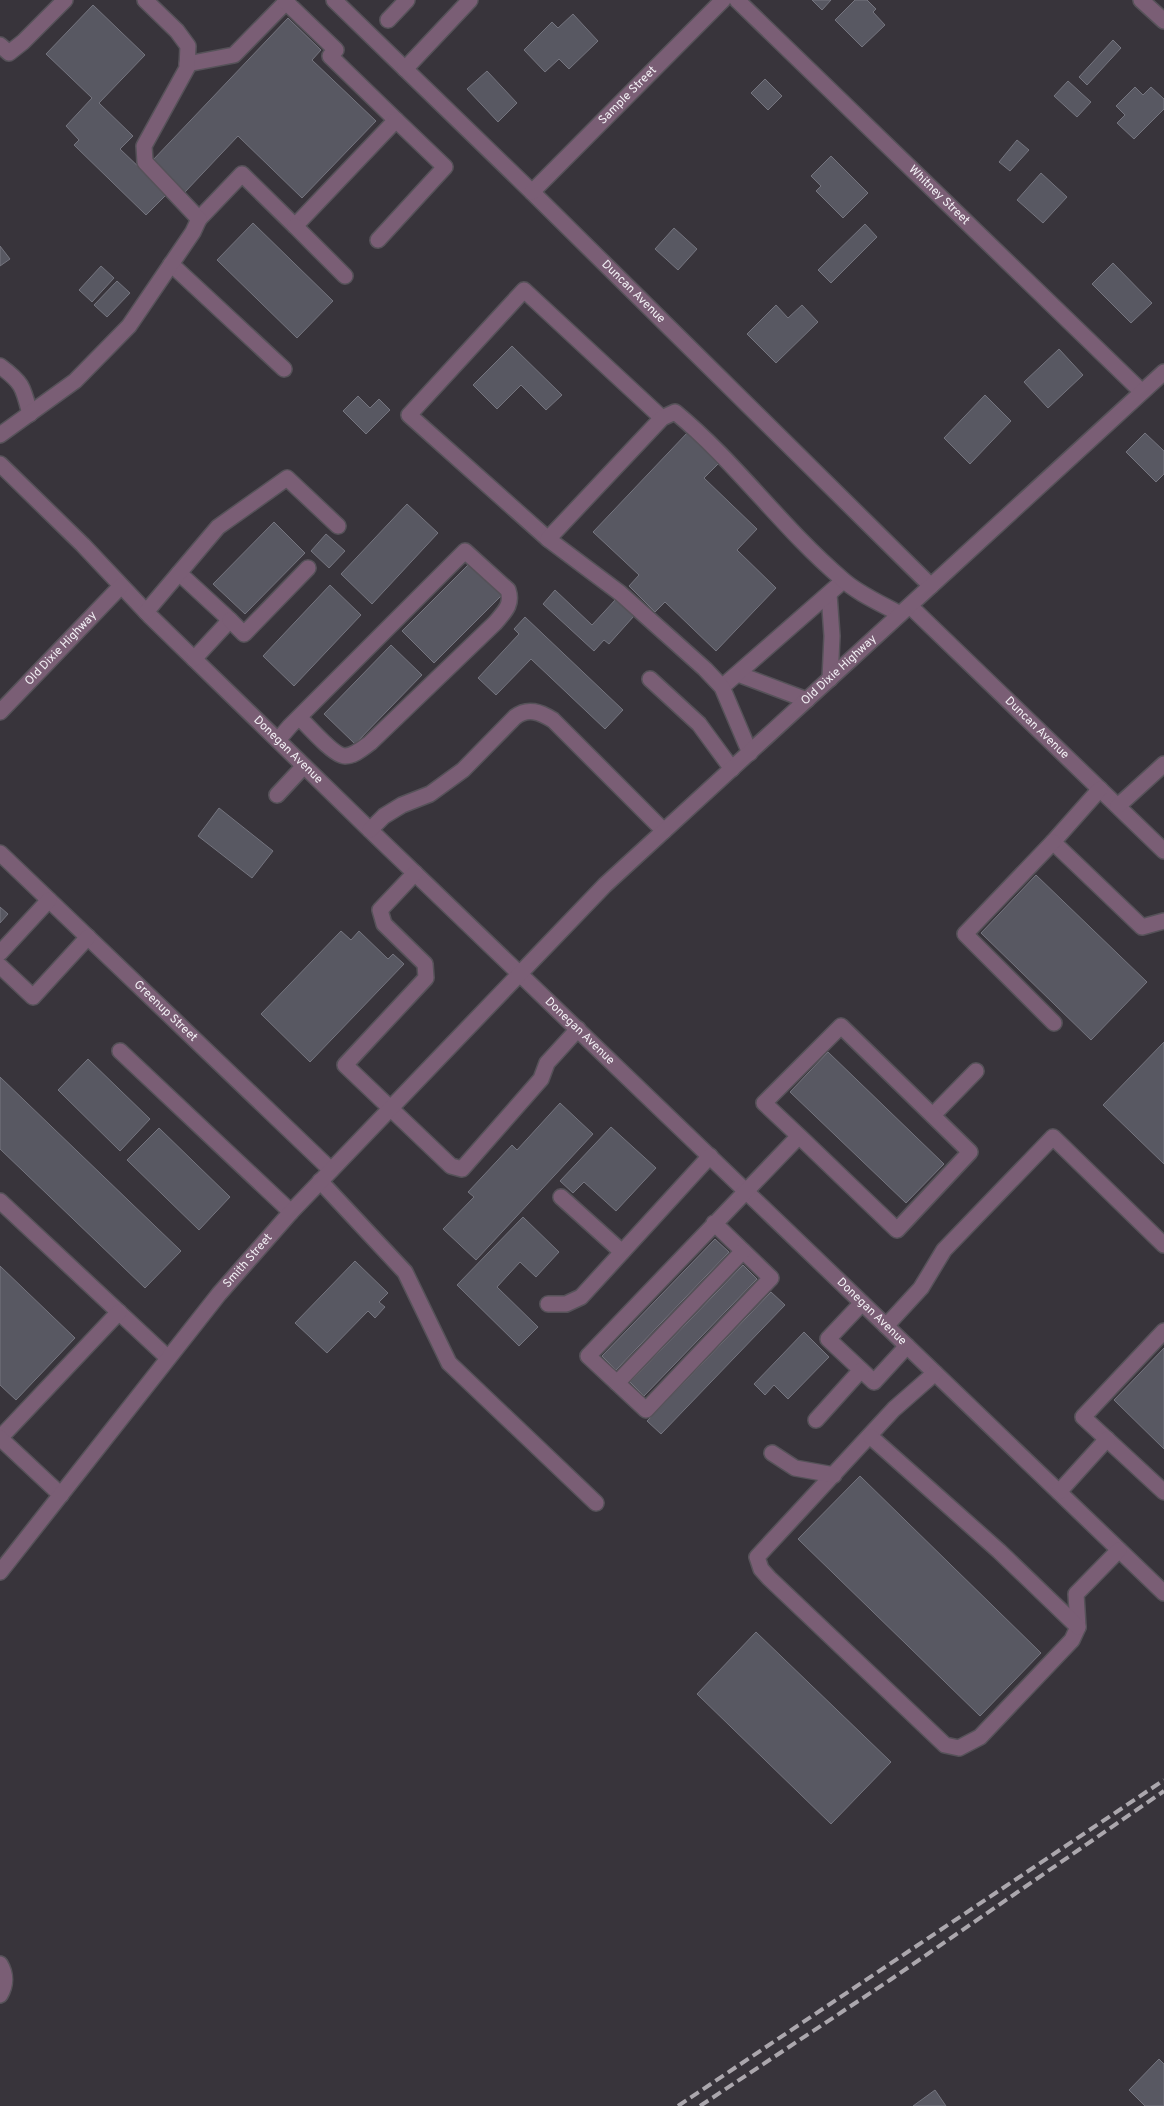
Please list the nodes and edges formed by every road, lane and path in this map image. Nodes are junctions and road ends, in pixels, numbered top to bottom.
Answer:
1 (65, 0) edge
2 (145, 0) edge
3 (334, 0) edge
4 (407, 0) edge
5 (470, 0) edge
6 (723, 0) edge
7 (737, 0) edge
8 (1141, 0) edge
9 (287, 1) edge
10 (388, 20) dead end
11 (1164, 21) edge
12 (0, 45) edge
13 (187, 64) junction
14 (406, 69) junction
15 (396, 120) junction
16 (532, 192) junction
17 (200, 219) junction
18 (295, 226) junction
19 (378, 240) dead end
20 (172, 264) junction
21 (345, 276) dead end
22 (0, 366) edge
23 (284, 369) dead end
24 (1164, 372) edge
25 (1141, 391) junction
26 (30, 414) junction
27 (662, 418) junction
28 (0, 435) edge
29 (0, 464) edge
30 (338, 526) dead end
31 (548, 539) junction
32 (308, 568) dead end
33 (179, 573) junction
34 (843, 581) junction
35 (121, 586) junction
36 (931, 586) junction
37 (829, 594) junction
38 (905, 610) junction
39 (146, 612) junction
40 (230, 620) junction
41 (194, 659) junction
42 (738, 674) junction
43 (650, 679) dead end
44 (830, 679) junction
45 (722, 687) junction
46 (807, 700) junction
47 (3, 702) edge
48 (299, 718) junction
49 (278, 740) junction
50 (750, 753) junction
51 (1164, 764) edge
52 (304, 766) junction
53 (732, 769) junction
54 (1100, 789) junction
55 (277, 795) dead end
56 (1118, 806) junction
57 (370, 830) junction
58 (664, 831) junction
59 (1053, 842) junction
60 (1164, 851) edge
61 (0, 853) edge
62 (415, 873) junction
63 (50, 900) junction
64 (1164, 921) edge
65 (88, 937) junction
66 (0, 953) edge
67 (0, 966) edge
68 (520, 974) junction
69 (1054, 1023) dead end
70 (578, 1028) junction
71 (120, 1051) dead end
72 (976, 1071) dead end
73 (391, 1108) junction
74 (933, 1115) junction
75 (798, 1136) junction
76 (710, 1156) junction
77 (325, 1175) junction
78 (745, 1190) junction
79 (560, 1197) dead end
80 (0, 1201) edge
81 (290, 1212) junction
82 (714, 1224) junction
83 (1164, 1245) edge
84 (743, 1251) junction
85 (622, 1252) junction
86 (862, 1303) junction
87 (548, 1304) dead end
88 (119, 1312) junction
89 (886, 1326) junction
90 (1164, 1331) edge
91 (908, 1346) junction
92 (168, 1358) junction
93 (860, 1370) junction
94 (935, 1373) junction
95 (617, 1383) junction
96 (816, 1420) dead end
97 (871, 1436) junction
98 (0, 1438) edge
99 (1107, 1439) junction
100 (772, 1452) dead end
101 (834, 1475) junction
102 (1059, 1492) junction
103 (1164, 1492) edge
104 (61, 1495) junction
105 (596, 1503) dead end
106 (1119, 1550) junction
107 (0, 1572) edge
108 (1163, 1591) edge
109 (1078, 1627) junction
110 (0, 1964) edge
111 (0, 1995) edge

1 - 12 street
2 - 13 street
3 - 14 street, Duncan Avenue
4 - 10 street
5 - 14 street
6 - 16 street, Sample Street
7 - 25 street, Whitney Street
8 - 11 street
9 - 13 street
9 - 15 street
13 - 17 street
14 - 16 street, Duncan Avenue
15 - 18 street
15 - 19 street
16 - 36 street, Duncan Avenue
17 - 18 street
17 - 20 street
18 - 21 street
20 - 23 street
20 - 26 street
22 - 26 street
24 - 25 street, Old Dixie Highway
25 - 36 street, Old Dixie Highway
26 - 28 street
27 - 31 street
27 - 31 street
27 - 34 street, Duncan Avenue
29 - 35 street, Donegan Avenue
30 - 33 street
31 - 45 street
32 - 40 street
33 - 39 street
33 - 40 street
34 - 37 street
34 - 38 street, Duncan Avenue
35 - 39 street, Donegan Avenue
35 - 47 street, Old Dixie Highway
36 - 38 street, Old Dixie Highway
37 - 42 street
37 - 44 street
38 - 44 street, Old Dixie Highway
38 - 54 street, Duncan Avenue
39 - 41 street, Donegan Avenue
40 - 41 street
41 - 49 street, Donegan Avenue
42 - 45 street
42 - 46 street
43 - 53 street
44 - 46 street, Old Dixie Highway
45 - 50 street
46 - 50 street, Old Dixie Highway
48 - 48 street
48 - 49 street
49 - 52 street, Donegan Avenue
50 - 53 street, Old Dixie Highway
51 - 56 street
52 - 55 street
52 - 57 street, Donegan Avenue
53 - 58 street, Old Dixie Highway
54 - 56 street, Duncan Avenue
54 - 59 street
56 - 60 street, Duncan Avenue
57 - 58 street
57 - 62 street, Donegan Avenue
58 - 68 street, Old Dixie Highway
59 - 64 street
59 - 69 street
61 - 63 street, Greenup Street
62 - 68 street, Donegan Avenue
62 - 73 street
63 - 65 street, Greenup Street
63 - 66 street
65 - 67 street
65 - 77 street, Greenup Street
68 - 70 street, Donegan Avenue
68 - 73 street, Smith Street
70 - 73 street
70 - 76 street, Donegan Avenue
71 - 81 street
72 - 74 street
73 - 77 street, Smith Street
74 - 75 street
74 - 75 street
75 - 78 street
76 - 78 street, Donegan Avenue
76 - 85 street
77 - 81 street, Smith Street
77 - 105 street, Greenup Street
78 - 82 street
78 - 86 street, Donegan Avenue
79 - 85 street
80 - 88 street
81 - 92 street, Smith Street
82 - 84 street
82 - 95 street
83 - 89 street
84 - 95 street
84 - 95 street
85 - 87 street
86 - 89 street, Donegan Avenue
86 - 93 street
88 - 92 street
88 - 98 street
89 - 91 street, Donegan Avenue
90 - 99 street
91 - 93 street
91 - 94 street, Donegan Avenue
92 - 104 street, Smith Street
93 - 96 street
94 - 97 street
94 - 102 street, Donegan Avenue
97 - 101 street
97 - 109 street
98 - 104 street
99 - 102 street
99 - 103 street
100 - 101 street
101 - 109 street
102 - 106 street, Donegan Avenue
104 - 107 street, Smith Street
106 - 108 street, Donegan Avenue
106 - 109 street
110 - 111 street

